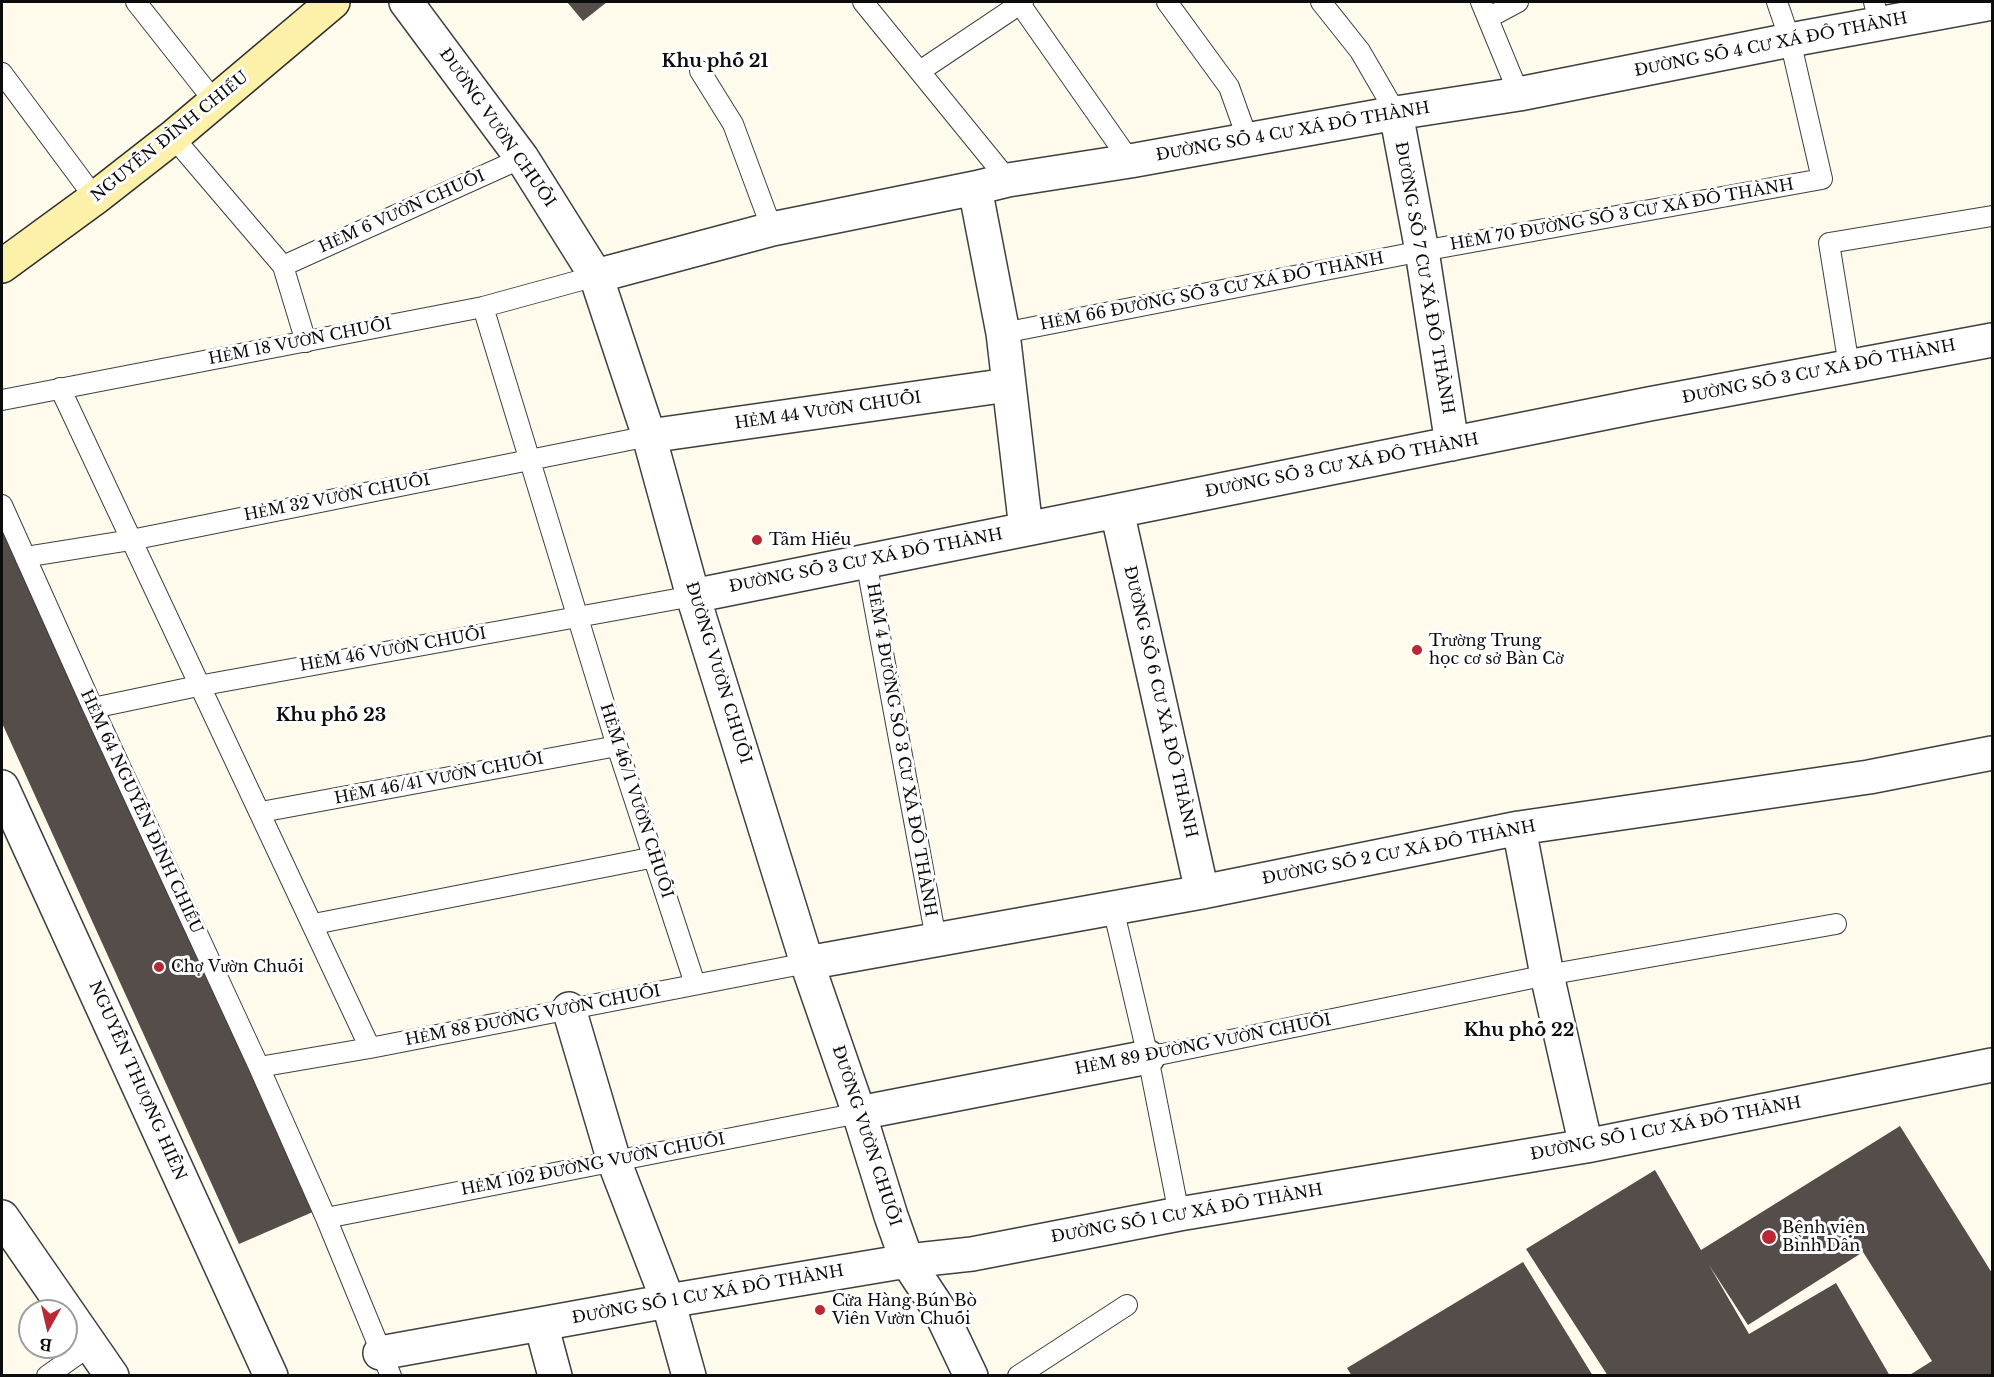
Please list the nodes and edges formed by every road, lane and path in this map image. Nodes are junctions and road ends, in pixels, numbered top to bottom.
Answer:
1 (136, 2) edge
2 (406, 2) edge
3 (864, 2) edge
4 (1167, 2) edge
5 (1321, 2) edge
6 (1518, 2) edge
7 (1777, 2) edge
8 (330, 3) edge
9 (1021, 3) edge
10 (1992, 3) edge
11 (1485, 10) edge
12 (1877, 13) edge
13 (1790, 40) junction
14 (700, 71) dead end
15 (920, 71) junction
16 (2, 73) edge
17 (1519, 94) junction
18 (215, 102) junction
19 (1396, 113) junction
20 (173, 136) junction
21 (1248, 140) junction
22 (522, 158) junction
23 (1130, 161) junction
24 (1008, 180) junction
25 (975, 188) junction
26 (95, 198) junction
27 (1992, 216) edge
28 (772, 229) junction
29 (1422, 251) junction
30 (2, 266) edge
31 (283, 266) junction
32 (596, 276) junction
33 (483, 307) junction
34 (1003, 333) junction
35 (1992, 340) edge
36 (306, 342) junction
37 (1849, 366) junction
38 (1008, 385) junction
39 (60, 388) junction
40 (2, 400) edge
41 (649, 436) junction
42 (1452, 444) junction
43 (529, 459) junction
44 (2, 505) edge
45 (1118, 511) junction
46 (1026, 529) junction
47 (131, 540) junction
48 (25, 557) junction
49 (866, 561) junction
50 (693, 596) junction
51 (576, 617) junction
52 (198, 686) junction
53 (93, 708) junction
54 (617, 746) junction
55 (1992, 753) edge
56 (2, 787) edge
57 (261, 812) junction
58 (1519, 828) junction
59 (655, 857) junction
60 (1202, 892) junction
61 (1113, 908) junction
62 (314, 924) junction
63 (1836, 924) dead end
64 (936, 939) junction
65 (807, 963) junction
66 (1547, 975) junction
67 (695, 984) junction
68 (569, 1009) junction
69 (370, 1047) junction
70 (1148, 1057) junction
71 (1992, 1065) edge
72 (259, 1067) junction
73 (860, 1113) junction
74 (1586, 1146) junction
75 (614, 1161) junction
76 (1179, 1214) junction
77 (2, 1217) edge
78 (326, 1218) junction
79 (907, 1261) junction
80 (668, 1300) junction
81 (1127, 1305) dead end
82 (541, 1324) junction
83 (92, 1344) junction
84 (386, 1364) edge
85 (47, 1376) edge
86 (112, 1376) edge
87 (271, 1376) edge
88 (555, 1376) edge
89 (689, 1376) edge
90 (971, 1376) edge
91 (1018, 1376) edge

1 - 18 lane
2 - 22 street, ĐƯỜNG VƯỜN CHUỐI
3 - 15 lane
4 - 21 lane
5 - 19 lane
6 - 11 lane
7 - 13 lane
8 - 18 main road, NGUYỄN ĐÌNH CHIỂU
9 - 15 lane
9 - 23 lane
10 - 12 street, ÐƯỜNG SỐ 4 CƯ XÁ ĐÔ THÀNH
11 - 17 lane
12 - 13 street, ÐƯỜNG SỐ 4 CƯ XÁ ĐÔ THÀNH
13 - 17 street, ÐƯỜNG SỐ 4 CƯ XÁ ĐÔ THÀNH
13 - 29 lane, HẺM 70 ÐƯỜNG SỐ 3 CƯ XÁ ĐÔ THÀNH
14 - 28 lane
15 - 24 lane
16 - 26 lane
17 - 19 street, ÐƯỜNG SỐ 4 CƯ XÁ ĐÔ THÀNH
18 - 20 main road, NGUYỄN ĐÌNH CHIỂU
19 - 21 street, ÐƯỜNG SỐ 4 CƯ XÁ ĐÔ THÀNH
19 - 29 street, ĐƯỜNG SỐ 7 CƯ XÁ ĐÔ THÀNH
20 - 26 main road, NGUYỄN ĐÌNH CHIỂU
20 - 31 lane
21 - 23 street, ÐƯỜNG SỐ 4 CƯ XÁ ĐÔ THÀNH
22 - 31 lane, HẺM 6 VƯỜN CHUỐI
22 - 32 street, ĐƯỜNG VƯỜN CHUỐI
23 - 24 street, ÐƯỜNG SỐ 4 CƯ XÁ ĐÔ THÀNH
24 - 25 street, ÐƯỜNG SỐ 4 CƯ XÁ ĐÔ THÀNH
25 - 28 street, ÐƯỜNG SỐ 4 CƯ XÁ ĐÔ THÀNH
25 - 34 street
26 - 30 main road, NGUYỄN ĐÌNH CHIỂU
27 - 37 lane
28 - 32 street, ÐƯỜNG SỐ 4 CƯ XÁ ĐÔ THÀNH
29 - 34 lane, HẺM 66 ÐƯỜNG SỐ 3 CƯ XÁ ĐÔ THÀNH
29 - 42 street, ĐƯỜNG SỐ 7 CƯ XÁ ĐÔ THÀNH
31 - 36 lane
32 - 33 lane, HẺM 18 VƯỜN CHUỐI
32 - 41 street, ĐƯỜNG VƯỜN CHUỐI
33 - 36 lane, HẺM 18 VƯỜN CHUỐI
33 - 43 lane, HẺM 46/1 VƯỜN CHUỐI
34 - 38 street
35 - 37 street, ÐƯỜNG SỐ 3 CƯ XÁ ĐÔ THÀNH
36 - 39 lane, HẺM 18 VƯỜN CHUỐI
37 - 42 street, ÐƯỜNG SỐ 3 CƯ XÁ ĐÔ THÀNH
38 - 41 street, HẺM 44 VƯỜN CHUỐI
38 - 46 street
39 - 40 lane, HẺM 18 VƯỜN CHUỐI
39 - 47 lane
41 - 43 lane, HẺM 32 VƯỜN CHUỐI
41 - 50 street, ĐƯỜNG VƯỜN CHUỐI
42 - 45 street, ÐƯỜNG SỐ 3 CƯ XÁ ĐÔ THÀNH
43 - 47 lane, HẺM 32 VƯỜN CHUỐI
43 - 51 lane, HẺM 46/1 VƯỜN CHUỐI
44 - 48 lane, HẺM 64 NGUYỄN ÐÌNH CHIỂU
45 - 46 street, ÐƯỜNG SỐ 3 CƯ XÁ ĐÔ THÀNH
45 - 60 street, ĐƯỜNG SỐ 6 CƯ XÁ ĐÔ THÀNH
46 - 49 street, ÐƯỜNG SỐ 3 CƯ XÁ ĐÔ THÀNH
47 - 48 lane, HẺM 32 VƯỜN CHUỐI
47 - 52 lane
48 - 53 lane, HẺM 64 NGUYỄN ÐÌNH CHIỂU
49 - 50 street, ÐƯỜNG SỐ 3 CƯ XÁ ĐÔ THÀNH
49 - 64 lane, HẺM 4 ÐƯỜNG SỐ 3 CƯ XÁ ĐÔ THÀNH
50 - 51 lane, HẺM 46 VƯỜN CHUỐI
50 - 65 street, ĐƯỜNG VƯỜN CHUỐI
51 - 52 lane, HẺM 46 VƯỜN CHUỐI
51 - 54 lane, HẺM 46/1 VƯỜN CHUỐI
52 - 53 lane, HẺM 46 VƯỜN CHUỐI
52 - 57 lane
53 - 72 lane, HẺM 64 NGUYỄN ÐÌNH CHIỂU
54 - 57 lane, HẺM 46/41 VƯỜN CHUỐI
54 - 59 lane, HẺM 46/1 VƯỜN CHUỐI
55 - 58 street, ÐƯỜNG SỐ 2 CƯ XÁ ĐÔ THÀNH
56 - 87 street, NGUYỄN THƯỢNG HIỀN
57 - 62 lane
58 - 60 street, ÐƯỜNG SỐ 2 CƯ XÁ ĐÔ THÀNH
58 - 66 street
59 - 62 lane
59 - 67 lane, HẺM 46/1 VƯỜN CHUỐI
60 - 61 street, ÐƯỜNG SỐ 2 CƯ XÁ ĐÔ THÀNH
61 - 64 street, ÐƯỜNG SỐ 2 CƯ XÁ ĐÔ THÀNH
61 - 70 lane
62 - 69 lane
63 - 66 lane, HẺM 89 ĐƯỜNG VƯỜN CHUỐI
64 - 65 street, ÐƯỜNG SỐ 2 CƯ XÁ ĐÔ THÀNH
65 - 67 lane, HẺM 88 ĐƯỜNG VƯỜN CHUỐI
65 - 73 street, ĐƯỜNG VƯỜN CHUỐI
66 - 70 lane, HẺM 89 ĐƯỜNG VƯỜN CHUỐI
66 - 74 street
67 - 68 lane, HẺM 88 ĐƯỜNG VƯỜN CHUỐI
68 - 69 lane, HẺM 88 ĐƯỜNG VƯỜN CHUỐI
68 - 75 street
69 - 72 lane, HẺM 88 ĐƯỜNG VƯỜN CHUỐI
70 - 73 street, HẺM 89 ĐƯỜNG VƯỜN CHUỐI
70 - 76 lane
71 - 74 street, ÐƯỜNG SỐ 1 CƯ XÁ ĐÔ THÀNH
72 - 78 lane, HẺM 64 NGUYỄN ÐÌNH CHIỂU
73 - 75 lane, HẺM 102 ĐƯỜNG VƯỜN CHUỐI
73 - 79 street, ĐƯỜNG VƯỜN CHUỐI
74 - 76 street, ÐƯỜNG SỐ 1 CƯ XÁ ĐÔ THÀNH
75 - 78 lane, HẺM 102 ĐƯỜNG VƯỜN CHUỐI
75 - 80 street
76 - 79 street, ÐƯỜNG SỐ 1 CƯ XÁ ĐÔ THÀNH
77 - 83 street
78 - 84 lane, HẺM 64 NGUYỄN ÐÌNH CHIỂU
79 - 80 street, ÐƯỜNG SỐ 1 CƯ XÁ ĐÔ THÀNH
79 - 90 street, ĐƯỜNG VƯỜN CHUỐI
80 - 82 street, ÐƯỜNG SỐ 1 CƯ XÁ ĐÔ THÀNH
80 - 89 street
81 - 91 lane
82 - 84 street, ÐƯỜNG SỐ 1 CƯ XÁ ĐÔ THÀNH
82 - 88 street
83 - 85 lane
83 - 86 street

